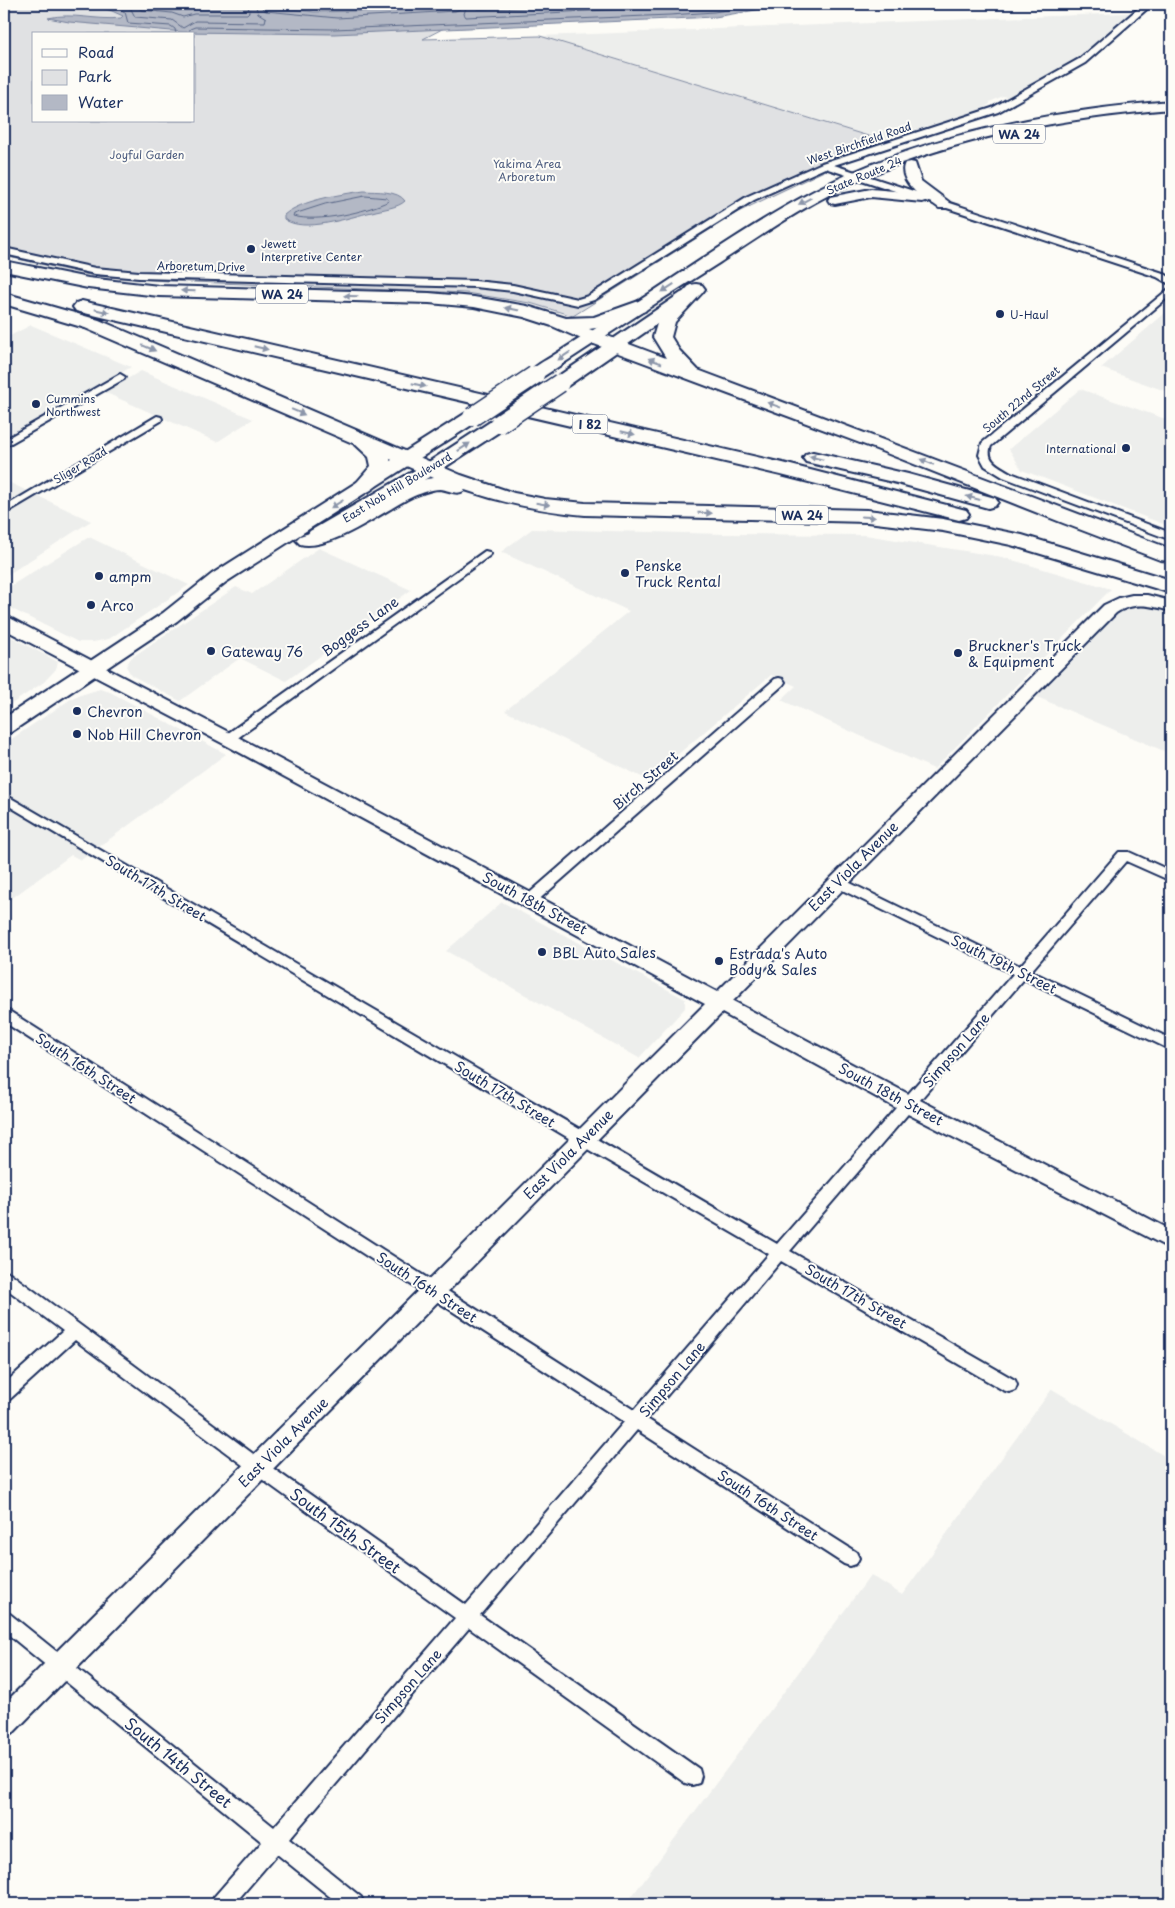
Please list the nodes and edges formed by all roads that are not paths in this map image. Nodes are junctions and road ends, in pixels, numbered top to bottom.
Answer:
1 (1144, 8) dead end
2 (1171, 105) edge
3 (1171, 112) edge
4 (825, 165) junction
5 (910, 166) junction
6 (856, 176) junction
7 (872, 181) junction
8 (922, 198) junction
9 (835, 200) junction
10 (944, 205) junction
11 (4, 251) edge
12 (4, 266) edge
13 (4, 272) edge
14 (1171, 282) edge
15 (4, 288) edge
16 (696, 289) junction
17 (1171, 290) edge
18 (4, 298) edge
19 (578, 302) joint
20 (639, 307) junction
21 (559, 322) junction
22 (593, 337) junction
23 (616, 346) junction
24 (694, 375) junction
25 (120, 377) dead end
26 (157, 419) dead end
27 (362, 439) junction
28 (4, 444) edge
29 (408, 459) junction
30 (430, 469) junction
31 (361, 489) junction
32 (509, 498) junction
33 (4, 511) edge
34 (307, 540) junction
35 (1170, 549) edge
36 (485, 554) dead end
37 (1171, 578) edge
38 (1171, 587) edge
39 (1171, 606) edge
40 (170, 617) junction
41 (4, 622) edge
42 (92, 669) junction
43 (779, 682) dead end
44 (4, 727) edge
45 (228, 739) junction
46 (4, 798) edge
47 (1124, 855) joint
48 (1171, 876) edge
49 (837, 882) junction
50 (530, 900) junction
51 (1023, 973) junction
52 (718, 1002) junction
53 (4, 1015) edge
54 (1171, 1044) edge
55 (908, 1104) junction
56 (582, 1139) junction
57 (1171, 1240) edge
58 (780, 1253) junction
59 (4, 1278) edge
60 (432, 1291) junction
61 (74, 1330) junction
62 (1009, 1384) dead end
63 (4, 1394) edge
64 (636, 1421) junction
65 (258, 1467) junction
66 (850, 1558) dead end
67 (468, 1617) junction
68 (4, 1620) edge
69 (61, 1666) junction
70 (4, 1723) edge
71 (692, 1776) dead end
72 (275, 1841) junction
73 (220, 1904) edge
74 (354, 1904) edge

1 - 4 street, West Birchfield Road
2 - 6 main road, State Route 24 / WA 24
3 - 5 main road, State Route 24 / WA 24
4 - 6 street
4 - 19 street, West Birchfield Road
5 - 7 main road, State Route 24 / WA 24
5 - 10 main road
6 - 7 street
6 -> 20 main road, State Route 24 / WA 24
7 - 8 street
7 - 9 main road, State Route 24 / WA 24
8 - 9 main road
8 - 10 street
9 - 16 main road, State Route 24 / WA 24
10 - 14 street
11 - 19 street, Arboretum Drive
21 -> 12 highway, WA 24
35 -> 13 highway, I 82
15 -> 37 highway, I 82
16 - 23 main road, State Route 24 / WA 24
16 - 24 highway, WA 24
17 - 35 street, South 22nd Street
18 -> 27 highway, WA 24
20 - 21 highway, WA 24
20 - 22 main road, State Route 24 / WA 24
21 - 22 highway
22 - 23 highway
22 -> 29 main road, East Nob Hill Boulevard / WA 24, bridge
24 -> 23 highway
30 -> 23 main road, East Nob Hill Boulevard / WA 24, bridge
35 -> 24 highway, WA 24
25 - 28 street
26 - 33 street, Sliger Road
27 - 29 highway, WA 24
27 - 31 highway
29 - 30 highway, WA 24
29 - 31 main road, East Nob Hill Boulevard
30 - 32 highway, WA 24
30 - 34 main road, East Nob Hill Boulevard
31 -> 40 main road, East Nob Hill Boulevard
32 - 34 highway
32 -> 38 highway, WA 24
34 - 40 main road, East Nob Hill Boulevard
36 - 45 street, Boggess Lane
39 - 49 street, East Viola Avenue
40 - 42 main road, East Nob Hill Boulevard
41 - 42 street, South 18th Street
42 - 44 main road, East Nob Hill Boulevard
42 - 45 street, South 18th Street
43 - 50 street, Birch Street
45 - 50 street, South 18th Street
46 - 56 street, South 17th Street
47 - 48 street
47 - 51 street, Simpson Lane
49 - 51 street, South 19th Street
49 - 52 street, East Viola Avenue
50 - 52 street, South 18th Street
51 - 54 street, South 19th Street
51 - 55 street, Simpson Lane
52 - 55 street, South 18th Street
52 - 56 street, East Viola Avenue
53 - 60 street, South 16th Street
55 - 57 street, South 18th Street
55 - 58 street, Simpson Lane
56 - 58 street, South 17th Street
56 - 60 street, East Viola Avenue
58 - 62 street, South 17th Street
58 - 64 street, Simpson Lane
59 - 61 street, South 15th Street
60 - 64 street, South 16th Street
60 - 65 street, East Viola Avenue
61 - 63 street
61 - 65 street, South 15th Street
64 - 66 street, South 16th Street
64 - 67 street, Simpson Lane
65 - 67 street, South 15th Street
65 - 69 street, East Viola Avenue
67 - 71 street, South 15th Street
67 - 72 street, Simpson Lane
68 - 69 street, South 14th Street
69 - 70 street, East Viola Avenue
69 - 72 street, South 14th Street
72 - 73 street, Simpson Lane
72 - 74 street, South 14th Street

